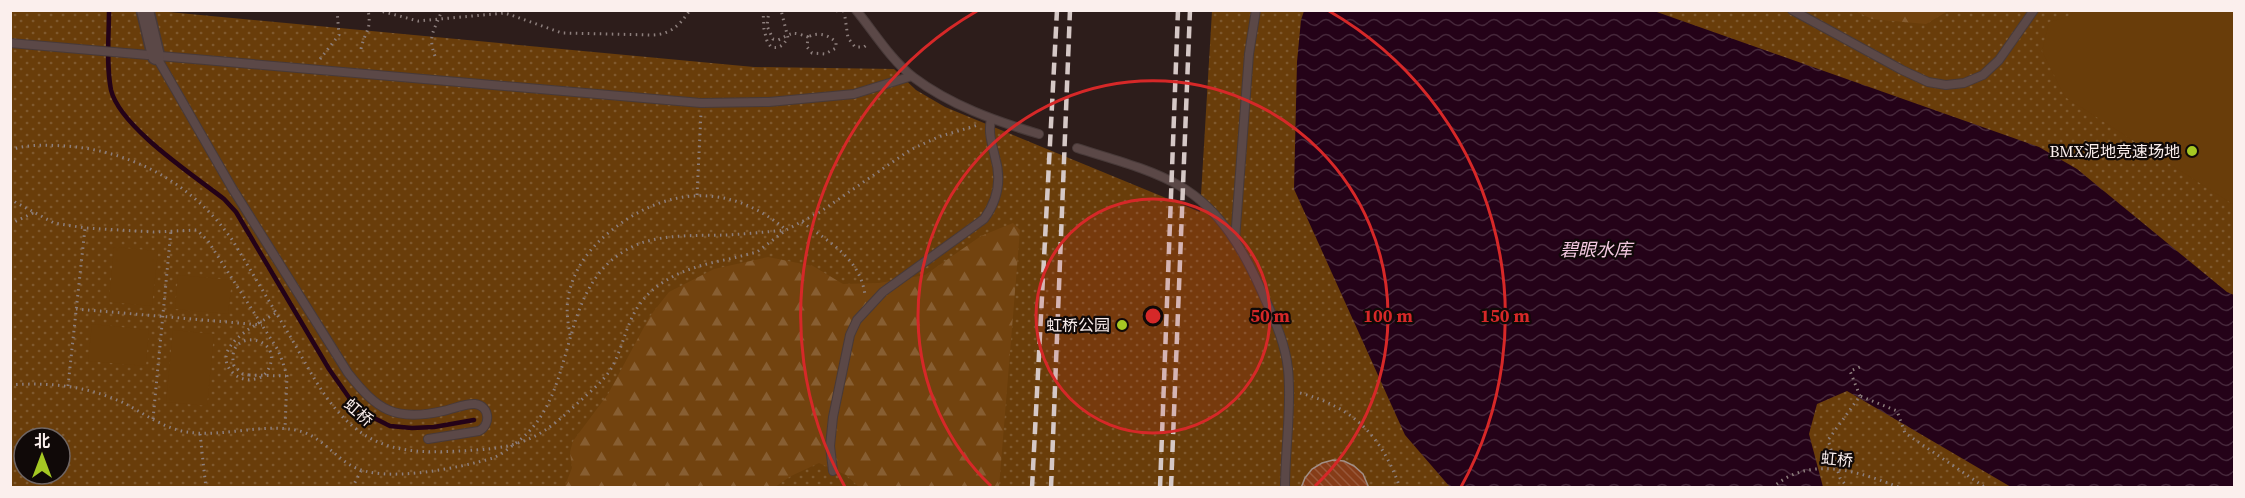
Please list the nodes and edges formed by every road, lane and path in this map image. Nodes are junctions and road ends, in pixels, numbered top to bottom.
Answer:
1 (145, 10) edge
2 (337, 10) edge
3 (368, 10) edge
4 (377, 10) edge
5 (442, 10) edge
6 (690, 10) edge
7 (763, 10) edge
8 (769, 10) edge
9 (781, 10) edge
10 (818, 10) edge
11 (856, 10) edge
12 (1256, 10) edge
13 (1791, 10) edge
14 (2034, 10) edge
15 (846, 11) edge
16 (439, 20) junction
17 (788, 33) junction
18 (877, 36) junction
19 (808, 37) junction
20 (10, 43) edge
21 (361, 49) dead end
22 (156, 56) junction
23 (435, 56) dead end
24 (319, 70) junction
25 (912, 76) junction
26 (701, 103) junction
27 (991, 119) junction
28 (1038, 134) dead end
29 (1077, 148) dead end
30 (10, 150) edge
31 (697, 195) junction
32 (10, 198) edge
33 (33, 212) junction
34 (802, 222) junction
35 (10, 224) edge
36 (85, 228) junction
37 (171, 230) junction
38 (786, 230) junction
39 (1235, 240) junction
40 (866, 308) junction
41 (76, 309) junction
42 (276, 313) junction
43 (163, 316) junction
44 (262, 325) junction
45 (570, 340) junction
46 (1860, 367) dead end
47 (287, 376) junction
48 (10, 386) edge
49 (68, 386) junction
50 (1289, 390) junction
51 (1860, 396) junction
52 (153, 418) junction
53 (285, 429) junction
54 (200, 434) junction
55 (428, 439) dead end
56 (361, 471) junction
57 (833, 471) dead end
58 (206, 488) edge
59 (352, 488) edge
60 (1285, 488) edge
61 (1400, 488) edge
62 (1772, 488) edge
63 (1848, 488) edge
64 (1901, 488) edge
65 (1986, 488) edge

1 - 22 street
2 - 24 path
3 - 21 path
4 - 16 path
5 - 16 path
6 - 16 path
7 - 17 path
8 - 17 path
9 - 17 path
10 - 15 path
11 - 18 lane
12 - 39 lane
13 - 14 lane
15 - 18 path
16 - 23 path
17 - 19 path
18 - 25 lane
19 - 19 path
20 - 22 lane
22 - 24 lane
22 - 55 lane
24 - 26 lane
25 - 26 lane
25 - 27 lane
26 - 31 path
27 - 28 lane
27 - 34 path
27 - 40 lane
29 - 39 lane
30 - 42 path, 虹桥, bridge
31 - 38 path
31 - 45 path
32 - 33 path
33 - 35 path
33 - 36 path
34 - 38 path
34 - 40 path
36 - 37 path
36 - 41 path
37 - 43 path
37 - 44 path
38 - 42 path, 虹桥, bridge
38 - 45 path
39 - 50 lane
40 - 57 lane
41 - 43 path
41 - 49 path
42 - 47 path, bridge
43 - 44 path
43 - 52 path
44 - 47 path
45 - 56 path
46 - 51 path
47 - 53 path
48 - 49 path
49 - 52 path
50 - 60 lane
50 - 61 path
51 - 63 path
51 - 65 path
52 - 54 path
53 - 54 path
53 - 56 path
54 - 58 path
56 - 59 path
62 - 64 path, 虹桥, bridge

